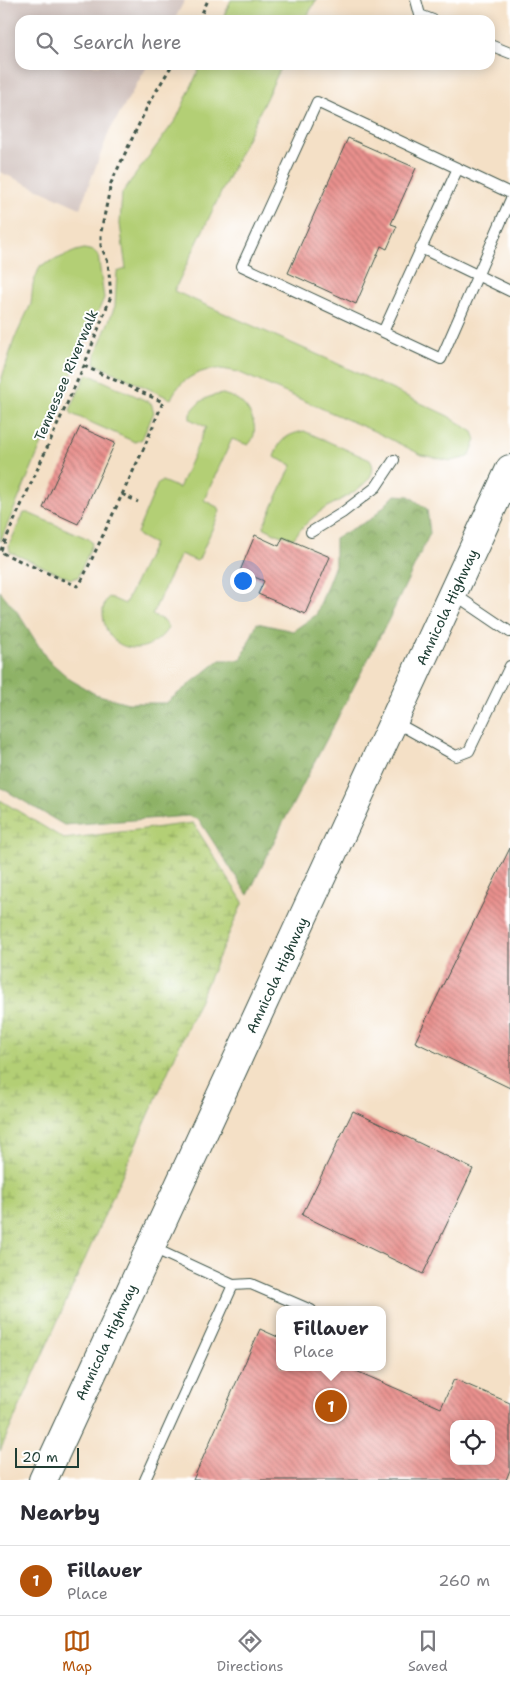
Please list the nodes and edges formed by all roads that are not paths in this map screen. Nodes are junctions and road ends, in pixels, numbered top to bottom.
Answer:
1 (416, 0) edge
2 (420, 15) edge
3 (495, 47) edge
4 (510, 53) edge
5 (458, 168) junction
6 (510, 193) edge
7 (510, 201) edge
8 (421, 248) junction
9 (478, 276) junction
10 (510, 291) edge
11 (383, 332) junction
12 (394, 460) dead end
13 (510, 469) edge
14 (311, 532) dead end
15 (453, 594) junction
16 (510, 632) edge
17 (510, 666) edge
18 (394, 722) junction
19 (150, 1247) junction
20 (233, 1285) junction
21 (302, 1306) edge
22 (43, 1480) edge
23 (145, 1480) edge

1 - 2 lane
3 - 4 lane
5 - 6 lane
5 - 8 lane
5 - 11 lane
7 - 9 lane
8 - 9 lane
8 - 11 lane
9 - 10 lane
9 - 11 lane
12 - 14 lane
13 - 15 main road, Amnicola Highway
15 - 16 lane
15 - 18 main road, Amnicola Highway
17 - 18 lane
18 - 19 main road, Amnicola Highway
19 - 20 lane
19 - 22 main road, Amnicola Highway
20 - 21 lane
20 - 23 lane

